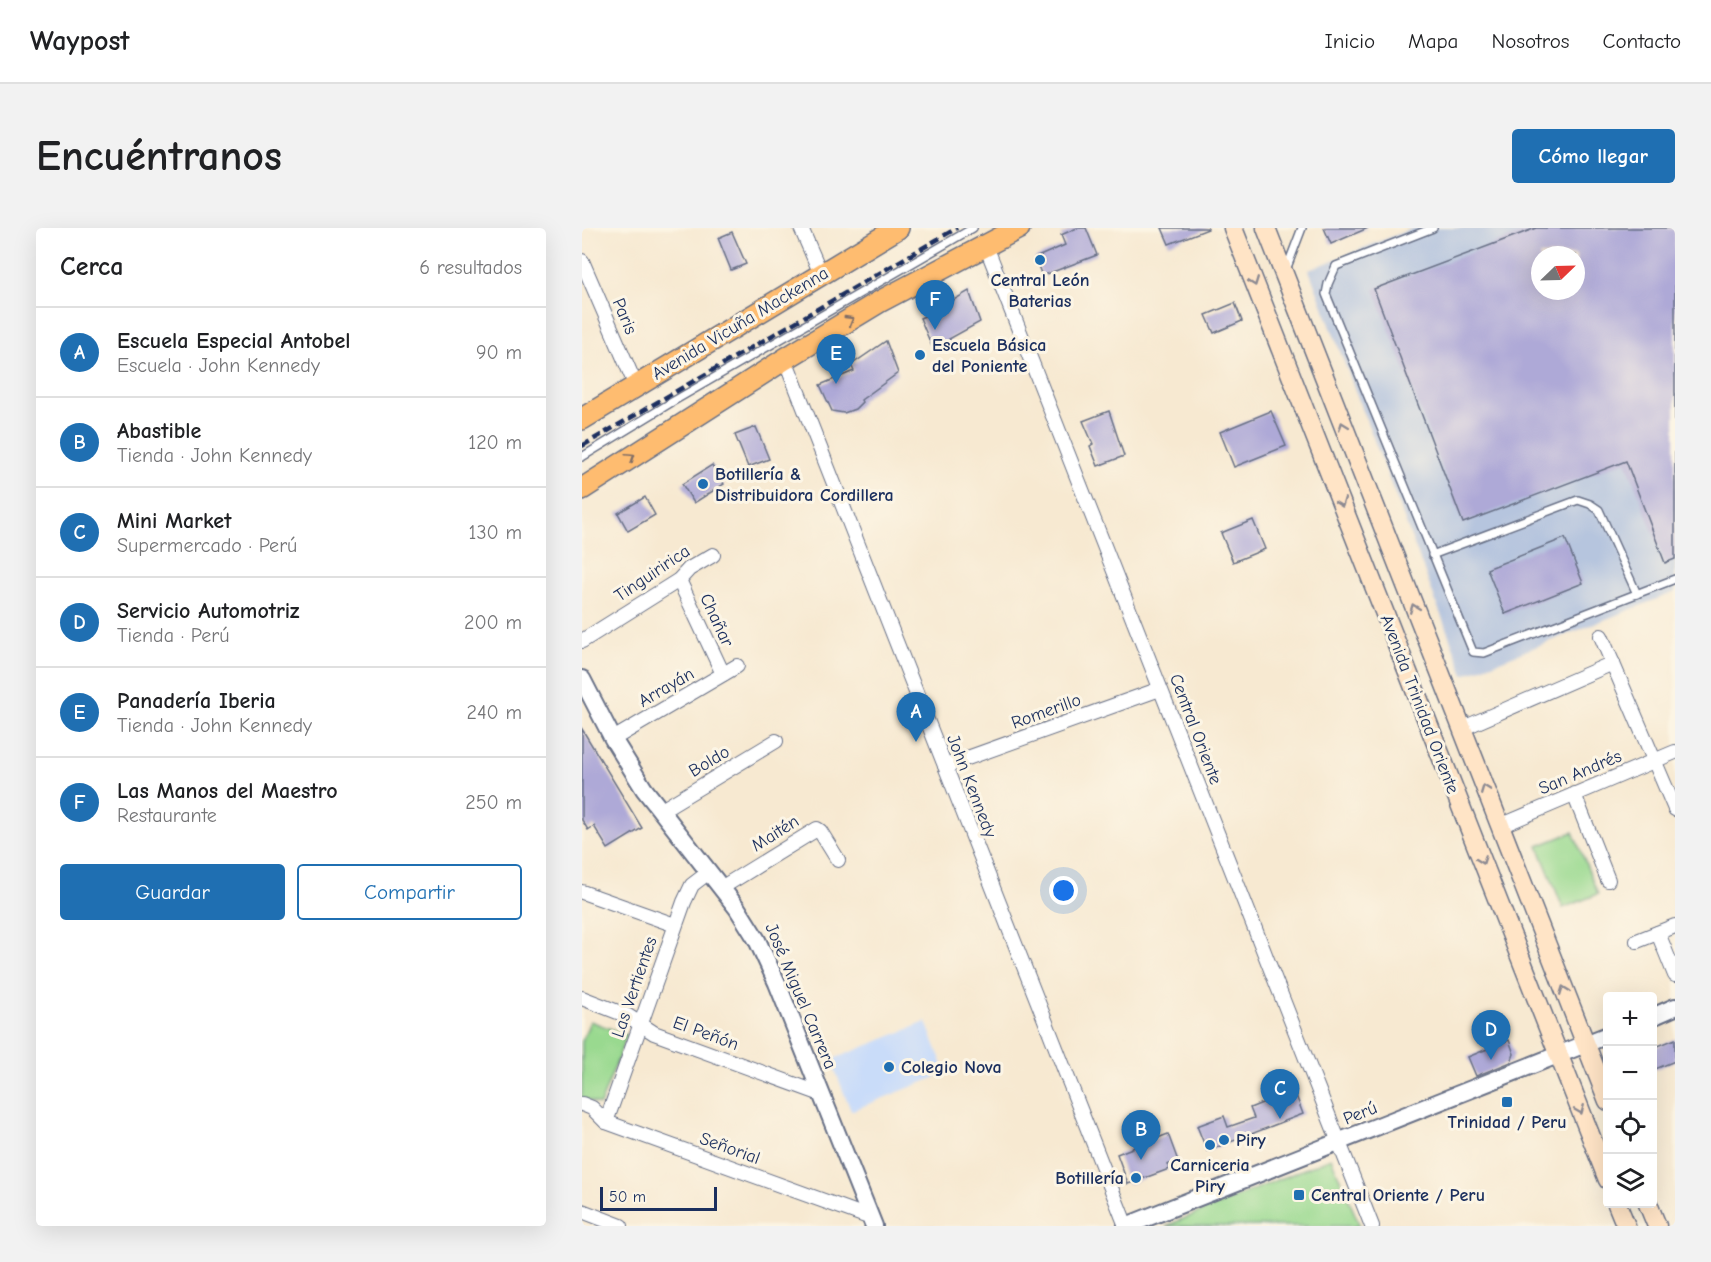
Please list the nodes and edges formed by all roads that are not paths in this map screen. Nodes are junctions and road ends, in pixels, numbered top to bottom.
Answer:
1 (801, 228) edge
2 (898, 228) edge
3 (973, 228) edge
4 (1019, 228) edge
5 (1233, 228) edge
6 (1266, 228) edge
7 (1302, 228) edge
8 (1433, 228) edge
9 (986, 246) junction
10 (582, 261) edge
11 (821, 274) junction
12 (1284, 275) junction
13 (785, 359) junction
14 (636, 386) junction
15 (582, 419) edge
16 (582, 457) edge
17 (582, 489) edge
18 (713, 555) dead end
19 (1432, 555) junction
20 (1675, 579) edge
21 (679, 580) junction
22 (1637, 594) junction
23 (1601, 636) dead end
24 (582, 641) edge
25 (1613, 663) junction
26 (737, 666) dead end
27 (723, 674) junction
28 (582, 679) edge
29 (1160, 689) junction
30 (1461, 729) junction
31 (613, 739) junction
32 (776, 741) dead end
33 (1675, 752) edge
34 (1654, 761) junction
35 (945, 766) junction
36 (1574, 794) junction
37 (1675, 809) edge
38 (660, 811) junction
39 (1500, 826) junction
40 (837, 860) dead end
41 (709, 872) junction
42 (1608, 880) dead end
43 (721, 888) junction
44 (582, 892) edge
45 (675, 925) junction
46 (1675, 926) edge
47 (1658, 933) junction
48 (1637, 941) dead end
49 (1675, 975) edge
50 (582, 998) edge
51 (1675, 1008) edge
52 (1657, 1015) edge
53 (640, 1024) junction
54 (1603, 1037) edge
55 (1585, 1045) junction
56 (1558, 1056) junction
57 (821, 1094) junction
58 (1608, 1100) edge
59 (582, 1104) edge
60 (606, 1122) junction
61 (1339, 1142) junction
62 (1603, 1168) edge
63 (1619, 1208) edge
64 (1650, 1208) edge
65 (582, 1211) edge
66 (872, 1222) edge
67 (621, 1226) edge
68 (1126, 1226) edge
69 (1372, 1226) edge
70 (1626, 1226) edge
71 (1657, 1226) edge

1 - 11 street
2 - 11 main road, Avenida Vicuña Mackenna
3 - 16 lane
4 - 9 main road
5 -> 56 main road, Avenida Trinidad Oriente
6 - 12 main road, Avenida Trinidad Oriente
7 - 12 lane
8 - 19 lane
13 -> 9 main road
9 - 29 street, Central Oriente
10 - 14 street, Paris
11 - 14 main road, Avenida Vicuña Mackenna
30 -> 12 main road, Avenida Trinidad Oriente
17 -> 13 main road
13 - 35 street, John Kennedy
14 - 15 main road, Avenida Vicuña Mackenna
18 - 21 street, Tinguiririca
19 - 22 lane
19 - 22 lane
20 - 22 lane
21 - 24 street, Tinguiririca
21 - 27 street, Chañar
23 - 25 street
25 - 30 street
25 - 34 street
26 - 27 street, Arrayán
27 - 31 street, Arrayán
28 - 31 street, José Miguel Carrera
29 - 35 street, Romerillo
29 - 61 street, Central Oriente
39 -> 30 main road, Avenida Trinidad Oriente
31 - 38 street, José Miguel Carrera
32 - 38 street, Boldo
33 - 34 street, San Andrés
34 - 36 street, San Andrés
34 - 37 street
35 - 68 street, John Kennedy
36 - 39 street, San Andrés
36 - 42 street
38 - 41 street, José Miguel Carrera
55 -> 39 main road, Avenida Trinidad Oriente
40 - 43 street, Maitén
41 - 43 street, José Miguel Carrera
41 - 45 street, Las Vertientes
43 - 57 street, José Miguel Carrera
44 - 45 street
45 - 53 street, Las Vertientes
46 - 47 street
47 - 48 street
47 - 49 street
50 - 53 street, El Peñón
51 - 52 street
53 - 57 street, El Peñón
53 - 60 street, Las Vertientes
54 - 55 street, Perú
55 - 56 street, Perú
55 - 58 main road, Avenida Trinidad Oriente
56 - 61 street, Perú
56 -> 62 main road, Avenida Trinidad Oriente
57 - 66 street, José Miguel Carrera
59 - 60 street, Señorial
60 - 66 street, Señorial
61 - 68 street, Perú
61 - 69 street, Central Oriente
63 - 70 main road
64 - 71 main road
65 - 67 street

